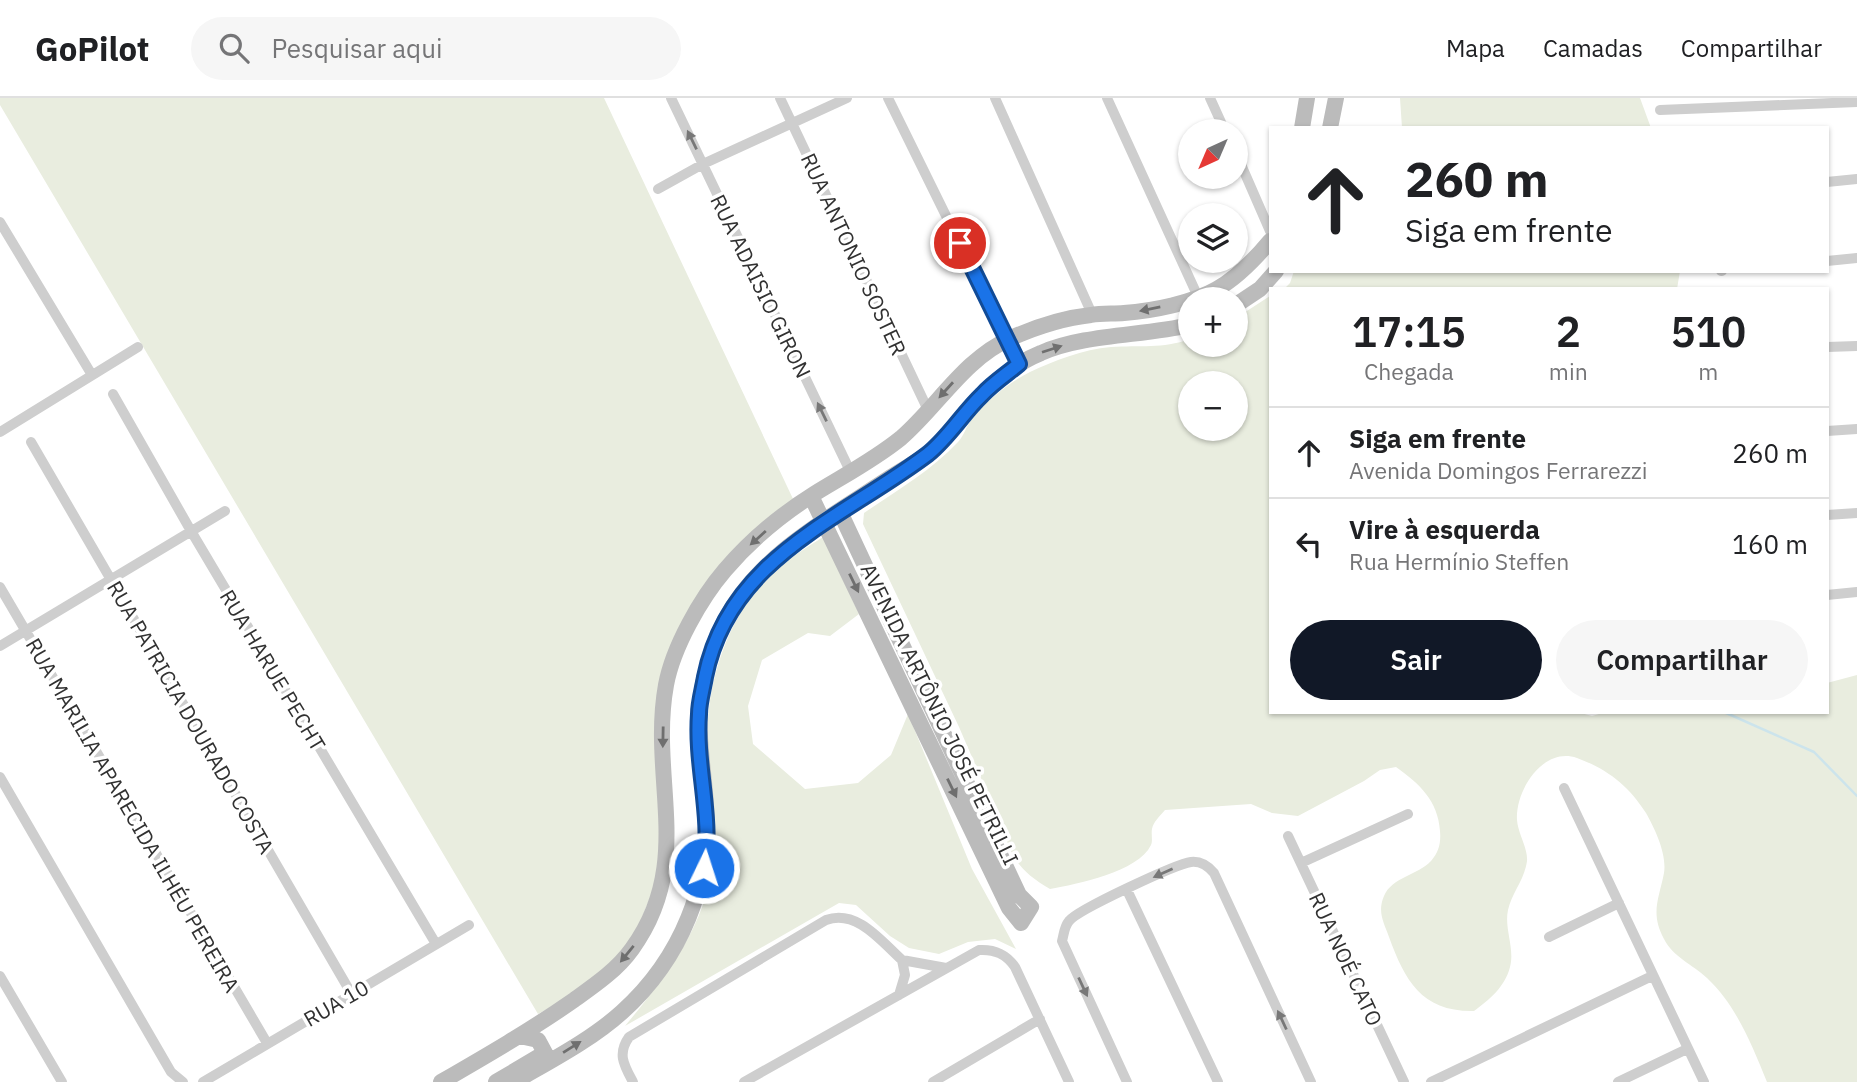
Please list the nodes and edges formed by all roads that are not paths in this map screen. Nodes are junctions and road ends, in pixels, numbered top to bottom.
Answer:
1 (671, 98) edge
2 (780, 98) edge
3 (847, 98) edge
4 (888, 98) edge
5 (995, 98) edge
6 (1107, 98) edge
7 (1210, 98) edge
8 (1307, 98) edge
9 (1336, 98) edge
10 (1857, 102) edge
11 (1660, 110) dead end
12 (1220, 119) edge
13 (793, 124) junction
14 (1302, 126) edge
15 (1331, 126) edge
16 (703, 164) junction
17 (1857, 179) edge
18 (1248, 181) edge
19 (1829, 182) edge
20 (659, 189) dead end
21 (0, 222) edge
22 (1269, 229) edge
23 (1269, 243) edge
24 (1857, 258) edge
25 (1829, 261) edge
26 (1274, 273) edge
27 (1194, 287) edge
28 (1220, 287) edge
29 (1248, 297) edge
30 (1178, 303) edge
31 (1092, 314) junction
32 (1178, 327) edge
33 (1007, 339) junction
34 (1857, 346) edge
35 (138, 347) dead end
36 (1829, 347) edge
37 (1019, 364) junction
38 (92, 375) junction
39 (113, 394) dead end
40 (928, 410) junction
41 (1857, 429) edge
42 (1829, 431) edge
43 (0, 432) edge
44 (31, 442) dead end
45 (851, 473) junction
46 (811, 496) junction
47 (844, 510) junction
48 (225, 512) dead end
49 (1857, 513) edge
50 (1829, 515) edge
51 (825, 521) junction
52 (191, 531) junction
53 (111, 580) junction
54 (0, 587) edge
55 (1857, 592) edge
56 (1829, 595) edge
57 (26, 631) junction
58 (0, 646) edge
59 (0, 777) edge
60 (1564, 788) dead end
61 (1408, 814) dead end
62 (1288, 836) dead end
63 (1301, 863) junction
64 (1127, 890) junction
65 (1619, 903) junction
66 (469, 925) dead end
67 (1549, 937) dead end
68 (436, 944) junction
69 (902, 960) junction
70 (946, 968) junction
71 (0, 976) edge
72 (1653, 976) junction
73 (351, 993) junction
74 (899, 995) junction
75 (1040, 1019) junction
76 (520, 1035) junction
77 (267, 1043) junction
78 (1687, 1049) junction
79 (548, 1056) junction
80 (172, 1077) edge
81 (62, 1082) edge
82 (183, 1082) edge
83 (204, 1082) edge
84 (441, 1082) edge
85 (495, 1082) edge
86 (514, 1082) edge
87 (633, 1082) edge
88 (744, 1082) edge
89 (933, 1082) edge
90 (1069, 1082) edge
91 (1127, 1082) edge
92 (1218, 1082) edge
93 (1311, 1082) edge
94 (1404, 1082) edge
95 (1432, 1082) edge
96 (1618, 1082) edge
97 (1704, 1082) edge

16 -> 1 street, RUA ADAISIO GIRON
2 - 13 street, RUA ANTONIO SOSTER
3 - 13 street
4 - 33 street
5 - 31 street
6 - 27 street
7 - 12 street
8 - 14 main road
9 - 15 main road
10 - 11 street
13 - 16 street
13 - 40 street, RUA ANTONIO SOSTER
16 - 20 street
45 -> 16 street, RUA ADAISIO GIRON
17 - 19 street
18 - 22 street
21 - 38 street
23 - 28 main road
24 - 25 street
26 - 29 main road
30 -> 31 main road
31 - 33 main road
37 -> 32 main road
33 - 37 street
33 -> 40 main road
34 - 36 street
35 - 38 street
37 - 47 main road
38 - 43 street
39 - 52 street, RUA HARUE PECHT
40 - 45 main road
41 - 42 street
44 - 53 street, RUA PATRICIA DOURADO COSTA
45 - 46 main road
45 - 47 main road
46 - 51 main road, AVENIDA ARTÔNIO JOSÉ PETRILLI
46 -> 76 main road
47 - 51 main road
51 -> 47 main road, AVENIDA ARTÔNIO JOSÉ PETRILLI
48 - 52 street
49 - 50 street
79 -> 51 main road
52 - 53 street
52 - 68 street, RUA HARUE PECHT
53 - 57 street
53 - 73 street, RUA PATRICIA DOURADO COSTA
54 - 57 street, RUA MARILIA APARECIDA ILHÉU PEREIRA
55 - 56 street
57 - 58 street
57 - 77 street, RUA MARILIA APARECIDA ILHÉU PEREIRA
59 - 80 street
60 - 65 street
61 - 63 street
62 - 63 street, RUA NOÉ CATO
63 - 94 street, RUA NOÉ CATO
64 -> 91 street
64 - 92 street
93 -> 64 street
65 - 67 street
65 - 72 street
66 - 68 street, RUA 10
68 - 73 street, RUA 10
69 - 70 street
69 - 74 street
69 - 87 street
70 - 74 street
70 - 75 street
71 - 81 street
72 - 78 street
72 - 95 street
73 - 77 street, RUA 10
74 - 88 street
75 - 89 street
75 - 90 street
76 - 79 main road
76 - 84 main road
77 - 83 street, RUA 10
78 - 96 street
78 - 97 street
79 - 85 main road
79 - 86 main road
80 - 82 street

